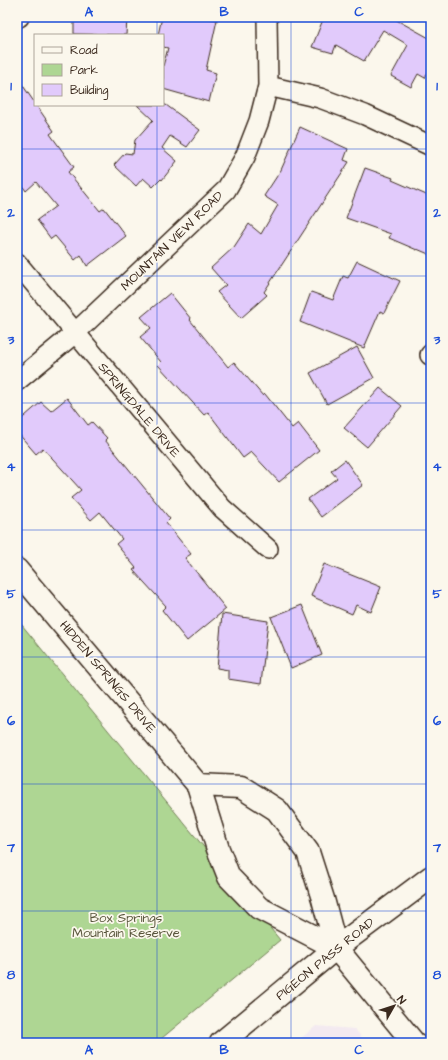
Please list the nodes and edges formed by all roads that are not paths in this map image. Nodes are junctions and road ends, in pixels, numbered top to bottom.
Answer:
1 (267, 17) edge
2 (268, 86) junction
3 (431, 146) edge
4 (17, 263) edge
5 (75, 333) junction
6 (17, 381) edge
7 (268, 549) dead end
8 (17, 570) edge
9 (198, 784) junction
10 (431, 877) edge
11 (336, 948) junction
12 (221, 1043) edge
13 (414, 1043) edge

1 - 2 street, MOUNTAIN VIEW ROAD
2 - 3 street
2 - 5 street, MOUNTAIN VIEW ROAD
4 - 5 street, SPRINGDALE DRIVE
5 - 6 street, MOUNTAIN VIEW ROAD
5 - 7 street, SPRINGDALE DRIVE
8 - 9 street, HIDDEN SPRINGS DRIVE
9 - 11 street, HIDDEN SPRINGS DRIVE
9 - 11 street
10 - 11 street, PIGEON PASS ROAD
11 - 12 street, PIGEON PASS ROAD
11 - 13 street

